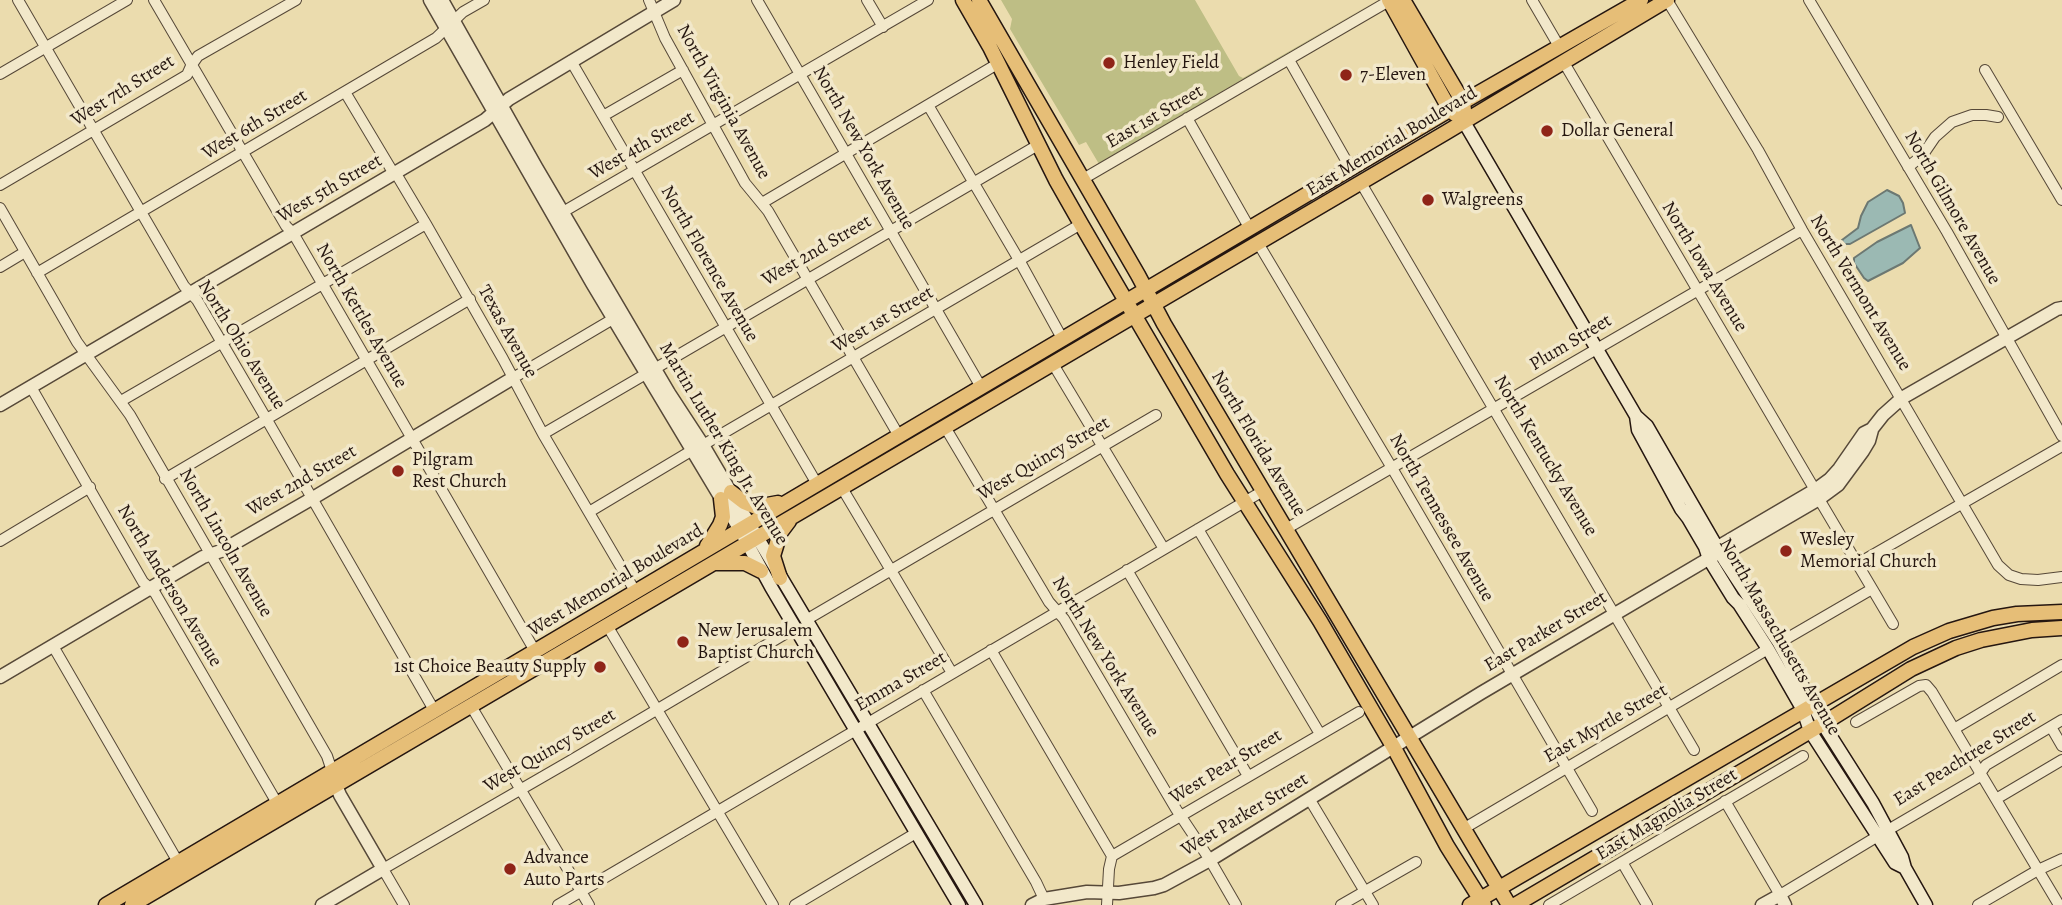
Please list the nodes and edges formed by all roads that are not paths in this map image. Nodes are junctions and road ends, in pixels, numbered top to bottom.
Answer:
1 (18, 0) edge
2 (127, 0) edge
3 (154, 0) edge
4 (296, 0) edge
5 (430, 0) edge
6 (442, 0) edge
7 (484, 0) edge
8 (674, 0) edge
9 (757, 0) edge
10 (867, 0) edge
11 (928, 0) edge
12 (963, 0) edge
13 (979, 0) edge
14 (1394, 0) edge
15 (1532, 0) edge
16 (1641, 0) edge
17 (1667, 0) edge
18 (1809, 0) edge
19 (651, 6) edge
20 (450, 25) junction
21 (883, 27) junction
22 (45, 48) junction
23 (1562, 55) junction
24 (1289, 60) junction
25 (571, 61) junction
26 (999, 63) junction
27 (191, 66) junction
28 (682, 70) junction
29 (1985, 70) dead end
30 (0, 74) edge
31 (800, 74) junction
32 (345, 92) junction
33 (1463, 102) junction
34 (928, 105) junction
35 (498, 109) junction
36 (1450, 110) junction
37 (603, 116) junction
38 (1998, 117) dead end
39 (1187, 118) junction
40 (1464, 122) junction
41 (713, 125) junction
42 (94, 130) junction
43 (1038, 145) junction
44 (845, 152) junction
45 (244, 153) junction
46 (1908, 167) junction
47 (1351, 169) junction
48 (634, 170) junction
49 (395, 173) junction
50 (1083, 179) junction
51 (973, 182) junction
52 (1361, 183) junction
53 (0, 185) edge
54 (2062, 200) edge
55 (762, 203) junction
56 (1097, 203) junction
57 (0, 208) edge
58 (140, 212) junction
59 (559, 214) junction
60 (426, 223) junction
61 (1081, 224) junction
62 (1250, 229) junction
63 (1801, 230) junction
64 (891, 231) junction
65 (293, 233) junction
66 (1258, 243) junction
67 (25, 252) junction
68 (1019, 260) junction
69 (0, 267) edge
70 (37, 273) junction
71 (808, 279) junction
72 (323, 283) junction
73 (1147, 290) junction
74 (1697, 291) junction
75 (190, 294) junction
76 (470, 299) junction
77 (1127, 302) junction
78 (1154, 304) junction
79 (2060, 307) edge
80 (936, 309) junction
81 (618, 316) junction
82 (1135, 316) junction
83 (725, 326) junction
84 (2007, 338) junction
85 (1063, 340) junction
86 (222, 343) junction
87 (1597, 349) junction
88 (86, 355) junction
89 (854, 357) junction
90 (368, 361) junction
91 (1053, 364) junction
92 (651, 370) junction
93 (513, 378) junction
94 (31, 387) junction
95 (981, 387) junction
96 (1902, 398) junction
97 (121, 401) junction
98 (0, 405) edge
99 (770, 406) junction
100 (1494, 409) junction
101 (1156, 415) dead end
102 (267, 420) junction
103 (946, 427) junction
104 (543, 434) junction
105 (899, 436) junction
106 (2062, 436) edge
107 (412, 439) junction
108 (703, 444) junction
109 (1103, 446) junction
110 (2062, 446) edge
111 (691, 452) junction
112 (1392, 468) junction
113 (165, 479) junction
114 (817, 484) junction
115 (90, 488) junction
116 (842, 488) junction
117 (1263, 491) junction
118 (1817, 494) junction
119 (726, 496) junction
120 (313, 498) junction
121 (790, 500) junction
122 (1244, 502) junction
123 (1962, 503) junction
124 (996, 509) junction
125 (589, 512) junction
126 (791, 518) junction
127 (1198, 529) junction
128 (1286, 529) junction
129 (748, 534) junction
130 (0, 541) edge
131 (1164, 549) junction
132 (702, 552) junction
133 (210, 555) junction
134 (1714, 555) junction
135 (715, 563) junction
136 (1857, 564) junction
137 (891, 570) junction
138 (1127, 570) junction
139 (761, 571) junction
140 (2062, 577) edge
141 (780, 578) junction
142 (151, 589) junction
143 (1872, 589) junction
144 (635, 591) junction
145 (1058, 611) junction
146 (2062, 612) edge
147 (1615, 614) junction
148 (801, 624) junction
149 (1893, 624) dead end
150 (608, 627) junction
151 (2062, 628) edge
152 (53, 646) junction
153 (1773, 646) junction
154 (991, 650) junction
155 (534, 651) junction
156 (2062, 665) edge
157 (952, 673) junction
158 (1513, 674) junction
159 (0, 677) edge
160 (518, 679) junction
161 (923, 690) junction
162 (471, 706) junction
163 (1670, 707) junction
164 (1809, 707) junction
165 (434, 710) junction
166 (658, 710) junction
167 (1359, 712) dead end
168 (2062, 720) edge
169 (867, 722) junction
170 (1856, 722) dead end
171 (1824, 723) junction
172 (2051, 727) junction
173 (1954, 729) junction
174 (855, 730) junction
175 (1810, 732) junction
176 (1320, 734) junction
177 (1409, 738) junction
178 (2062, 746) edge
179 (1394, 748) junction
180 (1694, 750) dead end
181 (1803, 756) dead end
182 (2062, 760) edge
183 (1567, 768) junction
184 (332, 771) junction
185 (1980, 773) junction
186 (1248, 776) junction
187 (335, 787) junction
188 (522, 790) junction
189 (1996, 799) junction
190 (1310, 800) junction
191 (1725, 801) junction
192 (277, 803) junction
193 (1592, 811) dead end
194 (718, 812) junction
195 (1182, 816) junction
196 (1463, 829) junction
197 (916, 833) junction
198 (1883, 833) junction
199 (1112, 856) junction
200 (2062, 859) edge
201 (1210, 860) junction
202 (178, 862) junction
203 (1416, 862) dead end
204 (1622, 862) junction
205 (383, 869) junction
206 (2038, 870) junction
207 (165, 887) junction
208 (1498, 888) junction
209 (581, 891) junction
210 (1364, 891) junction
211 (1108, 899) edge
212 (1783, 900) edge
213 (1038, 902) edge
214 (1478, 903) edge
215 (106, 905) edge
216 (132, 905) edge
217 (322, 905) edge
218 (404, 905) edge
219 (558, 905) edge
220 (589, 905) edge
221 (773, 905) edge
222 (795, 905) edge
223 (959, 905) edge
224 (976, 905) edge
225 (1236, 905) edge
226 (1341, 905) edge
227 (1373, 905) edge
228 (1509, 905) edge
229 (1515, 905) edge
230 (1549, 905) edge
231 (1647, 905) edge
232 (1762, 905) edge
233 (1926, 905) edge
234 (1978, 905) edge
235 (2059, 905) edge

1 - 22 street, North Ohio Avenue
2 - 22 street
3 - 27 street, North Kettles Avenue
4 - 27 street, West 7th Street
5 - 20 street, Martin Luther King Jr. Avenue
6 - 20 street, Martin Luther King Jr. Avenue
7 - 20 street, West 6th Street
8 - 19 street, West 5th Street
9 - 31 street, North New York Avenue
10 - 21 street
11 - 21 street, West 4th Street
12 - 26 main road, North Florida Avenue
13 - 50 main road, North Florida Avenue
14 - 24 street, East 1st Street
14 - 33 main road
14 - 36 main road
15 - 23 street, North Iowa Avenue
16 - 23 main road, East Memorial Boulevard
17 - 23 main road, East Memorial Boulevard
17 - 63 street, North Vermont Avenue
18 - 46 street, North Gilmore Avenue
19 - 25 street, West 5th Street
19 - 28 street, North Virginia Avenue
20 - 32 street, West 6th Street
20 - 35 street, Martin Luther King Jr. Avenue
21 - 31 street, West 4th Street
22 - 30 street
22 - 42 street, North Ohio Avenue
23 - 33 main road, East Memorial Boulevard
23 - 40 main road, East Memorial Boulevard
23 - 74 street, North Iowa Avenue
24 - 39 street, East 1st Street
24 - 47 street
25 - 35 street, West 5th Street
25 - 37 street, North Florence Avenue
26 - 34 street
26 - 43 main road, North Florida Avenue
26 - 56 main road
27 - 42 street, West 7th Street
27 - 45 street, North Kettles Avenue
28 - 37 street
28 - 41 street, North Virginia Avenue
29 - 54 street
31 - 41 street, West 4th Street
31 - 44 street, North New York Avenue
32 - 45 street, West 6th Street
32 - 49 street, Texas Avenue
33 - 36 main road, East Memorial Boulevard
33 - 40 main road
34 - 44 street
34 - 51 street
35 - 49 street, West 5th Street
35 - 59 street, Martin Luther King Jr. Avenue
36 - 40 main road
36 - 47 main road, East Memorial Boulevard
37 - 48 street, North Florence Avenue
38 - 46 street
39 - 50 street, East 1st Street
39 - 62 street
40 - 52 main road, East Memorial Boulevard
40 - 87 street, North Massachusetts Avenue
41 - 48 street, West 4th Street
41 - 55 street, North Virginia Avenue
42 - 53 street, West 7th Street
42 - 58 street, North Ohio Avenue
43 - 51 street, West 2nd Street
43 - 61 main road, North Florida Avenue
44 - 55 street
44 - 64 street, North New York Avenue
45 - 58 street, West 6th Street
45 - 65 street, North Kettles Avenue
46 - 84 street, North Gilmore Avenue
47 - 62 main road, East Memorial Boulevard
48 - 59 street, West 4th Street
48 - 83 street, North Florence Avenue
49 - 60 street, Texas Avenue
49 - 65 street, West 5th Street
50 - 56 main road, North Florida Avenue
51 - 64 street, West 2nd Street
51 - 68 street
52 - 66 main road, East Memorial Boulevard
52 - 100 street, North Kentucky Avenue
55 - 71 street, North Virginia Avenue
56 - 73 main road, North Florida Avenue
57 - 67 street, North Lincoln Avenue
58 - 70 street, West 6th Street
58 - 75 street, North Ohio Avenue
59 - 81 street, Martin Luther King Jr. Avenue
60 - 72 street
60 - 76 street, Texas Avenue
61 - 68 street, West 1st Street
61 - 77 main road, North Florida Avenue
62 - 73 main road, East Memorial Boulevard
63 - 74 street, Plum Street
63 - 96 street, North Vermont Avenue
64 - 71 street, West 2nd Street
64 - 80 street, North New York Avenue
65 - 72 street, North Kettles Avenue
65 - 75 street, West 5th Street
66 - 78 main road, East Memorial Boulevard
66 - 112 street, North Tennessee Avenue
67 - 69 street
67 - 70 street, North Lincoln Avenue
68 - 80 street, West 1st Street
68 - 85 street
70 - 88 street, North Lincoln Avenue
71 - 83 street, West 2nd Street
71 - 89 street, North Virginia Avenue
72 - 86 street
72 - 90 street, North Kettles Avenue
73 - 77 main road, West Memorial Boulevard
73 - 78 main road, North Florida Avenue
74 - 87 street, Plum Street
74 - 118 street, North Iowa Avenue
75 - 86 street, North Ohio Avenue
75 - 88 street, West 5th Street
76 - 90 street
76 - 93 street, Texas Avenue
77 - 82 main road, North Florida Avenue
77 - 85 main road, West Memorial Boulevard
78 - 82 main road, East Memorial Boulevard
78 - 117 main road, North Florida Avenue
79 - 84 street, East Parker Street
80 - 89 street, West 1st Street
80 - 95 street, North New York Avenue
81 - 92 street, Martin Luther King Jr. Avenue
81 - 93 street
82 - 91 main road, West Memorial Boulevard
82 - 122 main road, North Florida Avenue
83 - 92 street, West 2nd Street
83 - 99 street, North Florence Avenue
84 - 96 street, East Parker Street
84 - 106 street, North Gilmore Avenue
85 - 95 main road, West Memorial Boulevard
86 - 97 street
86 - 102 street, North Ohio Avenue
87 - 100 street, Plum Street
87 - 134 street, North Massachusetts Avenue
88 - 94 street, West 5th Street
88 - 97 street, North Lincoln Avenue
89 - 99 street, West 1st Street
89 - 105 street, North Virginia Avenue
90 - 102 street
90 - 107 street, North Kettles Avenue
91 - 103 main road, West Memorial Boulevard
91 - 109 street
92 - 104 street, West 2nd Street
92 - 108 street, Martin Luther King Jr. Avenue
92 - 111 street, Martin Luther King Jr. Avenue
93 - 104 street, Texas Avenue
93 - 107 street, West 2nd Street
94 - 98 street, West 5th Street
94 - 115 street, North Anderson Avenue
95 - 105 main road, West Memorial Boulevard
96 - 118 street, East Parker Street
96 - 123 street, North Vermont Avenue
97 - 113 street, North Lincoln Avenue
99 - 108 street, West 1st Street
99 - 114 street, North Florence Avenue
100 - 112 street, Plum Street
100 - 147 street, North Kentucky Avenue
101 - 109 street, West Quincy Street
102 - 113 street
102 - 120 street, North Ohio Avenue
103 - 116 main road, West Memorial Boulevard
103 - 124 street, North New York Avenue
104 - 125 street, Texas Avenue
105 - 114 main road, West Memorial Boulevard
107 - 120 street, West 2nd Street
107 - 155 street, North Kettles Avenue
108 - 119 street, Martin Luther King Jr. Avenue
109 - 124 street, West Quincy Street
109 - 131 street
110 - 123 street
111 - 119 street, Martin Luther King Jr. Avenue
111 - 125 street
112 - 128 street, Plum Street
112 - 158 street, North Tennessee Avenue
113 - 133 street, North Lincoln Avenue
114 - 121 main road, West Memorial Boulevard
115 - 130 street
115 - 142 street, North Anderson Avenue
116 - 126 main road, West Memorial Boulevard
116 - 137 street
117 - 122 street, Emma Street
117 - 128 main road, North Florida Avenue
118 - 134 street, East Parker Street
118 - 136 street, North Iowa Avenue
119 - 121 main road
119 - 129 street, Martin Luther King Jr. Avenue
119 - 132 main road
120 - 133 street, West 2nd Street
120 - 165 street, North Ohio Avenue
121 - 129 main road, West Memorial Boulevard
122 - 127 street, Emma Street
122 - 179 main road, North Florida Avenue
123 - 136 street
123 - 140 street, North Vermont Avenue
124 - 137 street, West Quincy Street
124 - 145 street, North New York Avenue
125 - 144 street, Texas Avenue
126 - 129 main road, West Memorial Boulevard
126 - 141 main road
127 - 131 street, Emma Street
127 - 176 street
128 - 177 main road, North Florida Avenue
129 - 132 main road, West Memorial Boulevard
129 - 135 main road, West Memorial Boulevard
129 - 139 street, Martin Luther King Jr. Avenue
129 - 141 street, Martin Luther King Jr. Avenue
131 - 138 street, Emma Street
132 - 144 main road, West Memorial Boulevard
133 - 142 street, West 2nd Street
133 - 184 street, North Lincoln Avenue
134 - 147 street, East Parker Street
134 - 153 street, North Massachusetts Avenue
135 - 139 main road
135 - 150 main road, West Memorial Boulevard
136 - 143 street, North Iowa Avenue
137 - 148 street, West Quincy Street
137 - 157 street
138 - 145 street, Emma Street
138 - 186 street
139 - 148 street, Martin Luther King Jr. Avenue
141 - 148 street, Martin Luther King Jr. Avenue
142 - 152 street, West 2nd Street
142 - 192 street, North Anderson Avenue
143 - 149 street, North Iowa Avenue
143 - 153 street, East Myrtle Street
144 - 155 main road, West Memorial Boulevard
145 - 154 street, Emma Street
145 - 195 street, North New York Avenue
146 - 164 main road
147 - 158 street, East Parker Street
147 - 163 street, North Kentucky Avenue
148 - 166 street, West Quincy Street
148 - 169 street, Martin Luther King Jr. Avenue
148 - 174 street, Martin Luther King Jr. Avenue
150 - 160 main road, West Memorial Boulevard
150 - 166 street
151 - 171 main road
152 - 159 street, West 2nd Street
152 - 202 street
153 - 163 street, East Myrtle Street
153 - 164 street, North Massachusetts Avenue
154 - 157 street, Emma Street
154 - 199 street
155 - 160 main road
155 - 165 main road, West Memorial Boulevard
156 - 173 street
157 - 161 street, Emma Street
158 - 177 street, East Parker Street
158 - 183 street, North Tennessee Avenue
160 - 162 main road, West Memorial Boulevard
161 - 169 street, Emma Street
161 - 213 street
162 - 187 main road, West Memorial Boulevard
162 - 188 street
163 - 180 street, North Kentucky Avenue
163 - 183 street, East Myrtle Street
164 - 171 street, North Massachusetts Avenue
164 - 175 street, North Massachusetts Avenue
164 - 208 main road
165 - 184 main road, West Memorial Boulevard
166 - 188 street, West Quincy Street
166 - 194 street
167 - 176 street, West Pear Street
168 - 172 street, East Peachtree Street
169 - 174 street, Emma Street
169 - 224 street, Martin Luther King Jr. Avenue
170 - 173 street
171 - 175 main road
171 - 198 street, North Massachusetts Avenue
172 - 178 street
172 - 185 street, East Peachtree Street
173 - 185 street
174 - 194 street, Emma Street
174 - 197 street, Martin Luther King Jr. Avenue
175 - 198 street, North Massachusetts Avenue
175 - 229 main road
176 - 186 street, West Pear Street
177 - 179 street, East Parker Street
177 - 196 main road, North Florida Avenue
179 - 190 street, West Parker Street
179 - 214 main road, North Florida Avenue
181 - 191 street, East Magnolia Street
182 - 189 street
183 - 193 street, North Tennessee Avenue
183 - 196 street, East Myrtle Street
184 - 187 street, North Lincoln Avenue
184 - 192 main road, West Memorial Boulevard
185 - 189 street
185 - 198 street, East Peachtree Street
186 - 195 street, West Pear Street
187 - 205 street, North Lincoln Avenue
187 - 207 main road, West Memorial Boulevard
188 - 205 street, West Quincy Street
188 - 209 street
189 - 206 street
190 - 201 street, West Parker Street
190 - 210 street
191 - 204 street, East Magnolia Street
191 - 212 street
192 - 202 main road, West Memorial Boulevard
194 - 209 street, Emma Street
194 - 221 street
195 - 199 street, West Pear Street
195 - 201 street, North New York Avenue
196 - 208 main road, North Florida Avenue
197 - 222 street
197 - 223 street, Martin Luther King Jr. Avenue
198 - 212 street, East Peachtree Street
198 - 233 street, North Massachusetts Avenue
199 - 211 street
200 - 206 street
201 - 211 street, West Parker Street
201 - 225 street, North New York Avenue
202 - 207 main road
202 - 215 main road, West Memorial Boulevard
203 - 210 street
204 - 230 street, East Magnolia Street
204 - 231 street
205 - 217 street, West Quincy Street
205 - 218 street, North Lincoln Avenue
206 - 234 street
206 - 235 street
207 - 216 main road, West Memorial Boulevard
208 - 214 main road
208 - 228 main road, North Florida Avenue
209 - 219 street, Emma Street
209 - 220 street
210 - 226 street
210 - 227 street
211 - 213 street
212 - 232 street, East Peachtree Street

